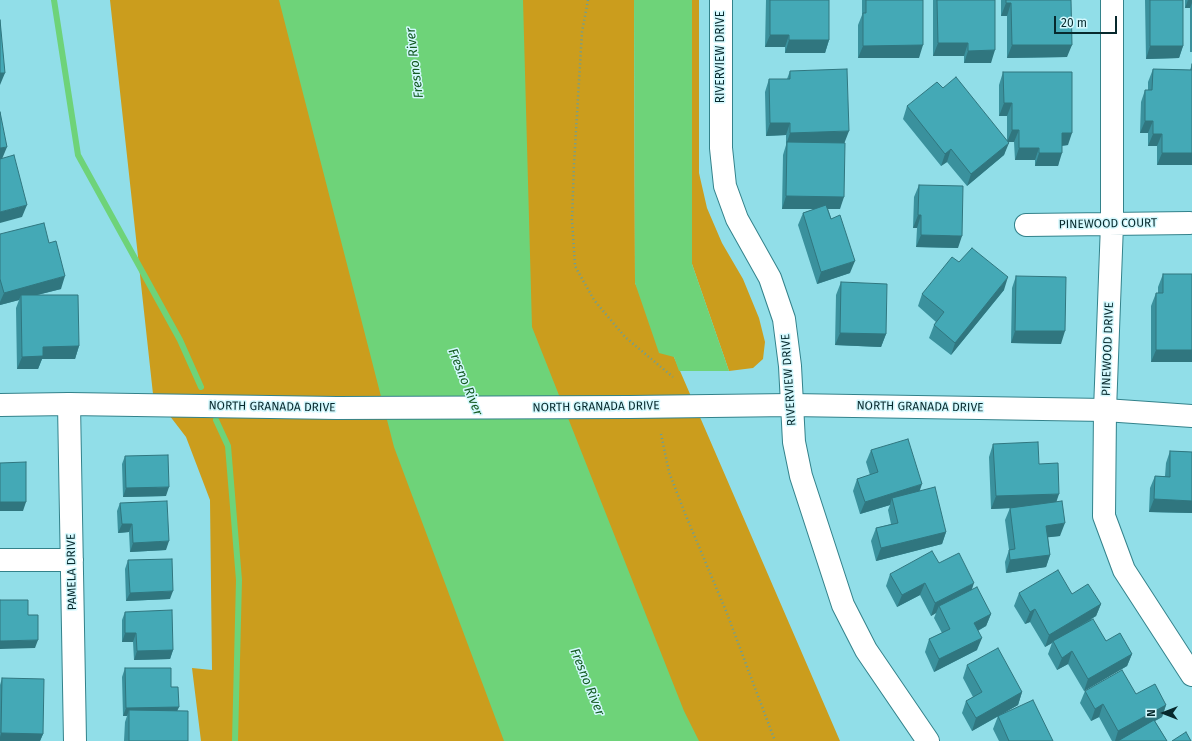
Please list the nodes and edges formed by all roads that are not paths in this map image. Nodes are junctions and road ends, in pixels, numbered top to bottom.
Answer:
1 (721, 0) edge
2 (1112, 0) edge
3 (1190, 223) dead end
4 (1112, 224) junction
5 (1026, 225) dead end
6 (69, 404) junction
7 (0, 405) edge
8 (791, 405) junction
9 (1105, 410) junction
10 (1192, 416) edge
11 (0, 560) edge
12 (72, 560) junction
13 (1192, 675) edge
14 (75, 741) edge
15 (928, 741) edge

1 - 8 street, RIVERVIEW DRIVE
2 - 4 street, PINEWOOD DRIVE
3 - 4 street, PINEWOOD COURT
4 - 5 street, PINEWOOD COURT
4 - 9 street, PINEWOOD DRIVE
6 - 7 street, NORTH GRANADA DRIVE
6 - 8 street, NORTH GRANADA DRIVE
6 - 12 street, PAMELA DRIVE
8 - 9 street, NORTH GRANADA DRIVE
8 - 15 street, RIVERVIEW DRIVE
9 - 10 street, NORTH GRANADA DRIVE
9 - 13 street, PINEWOOD DRIVE
11 - 12 street
12 - 14 street, PAMELA DRIVE

